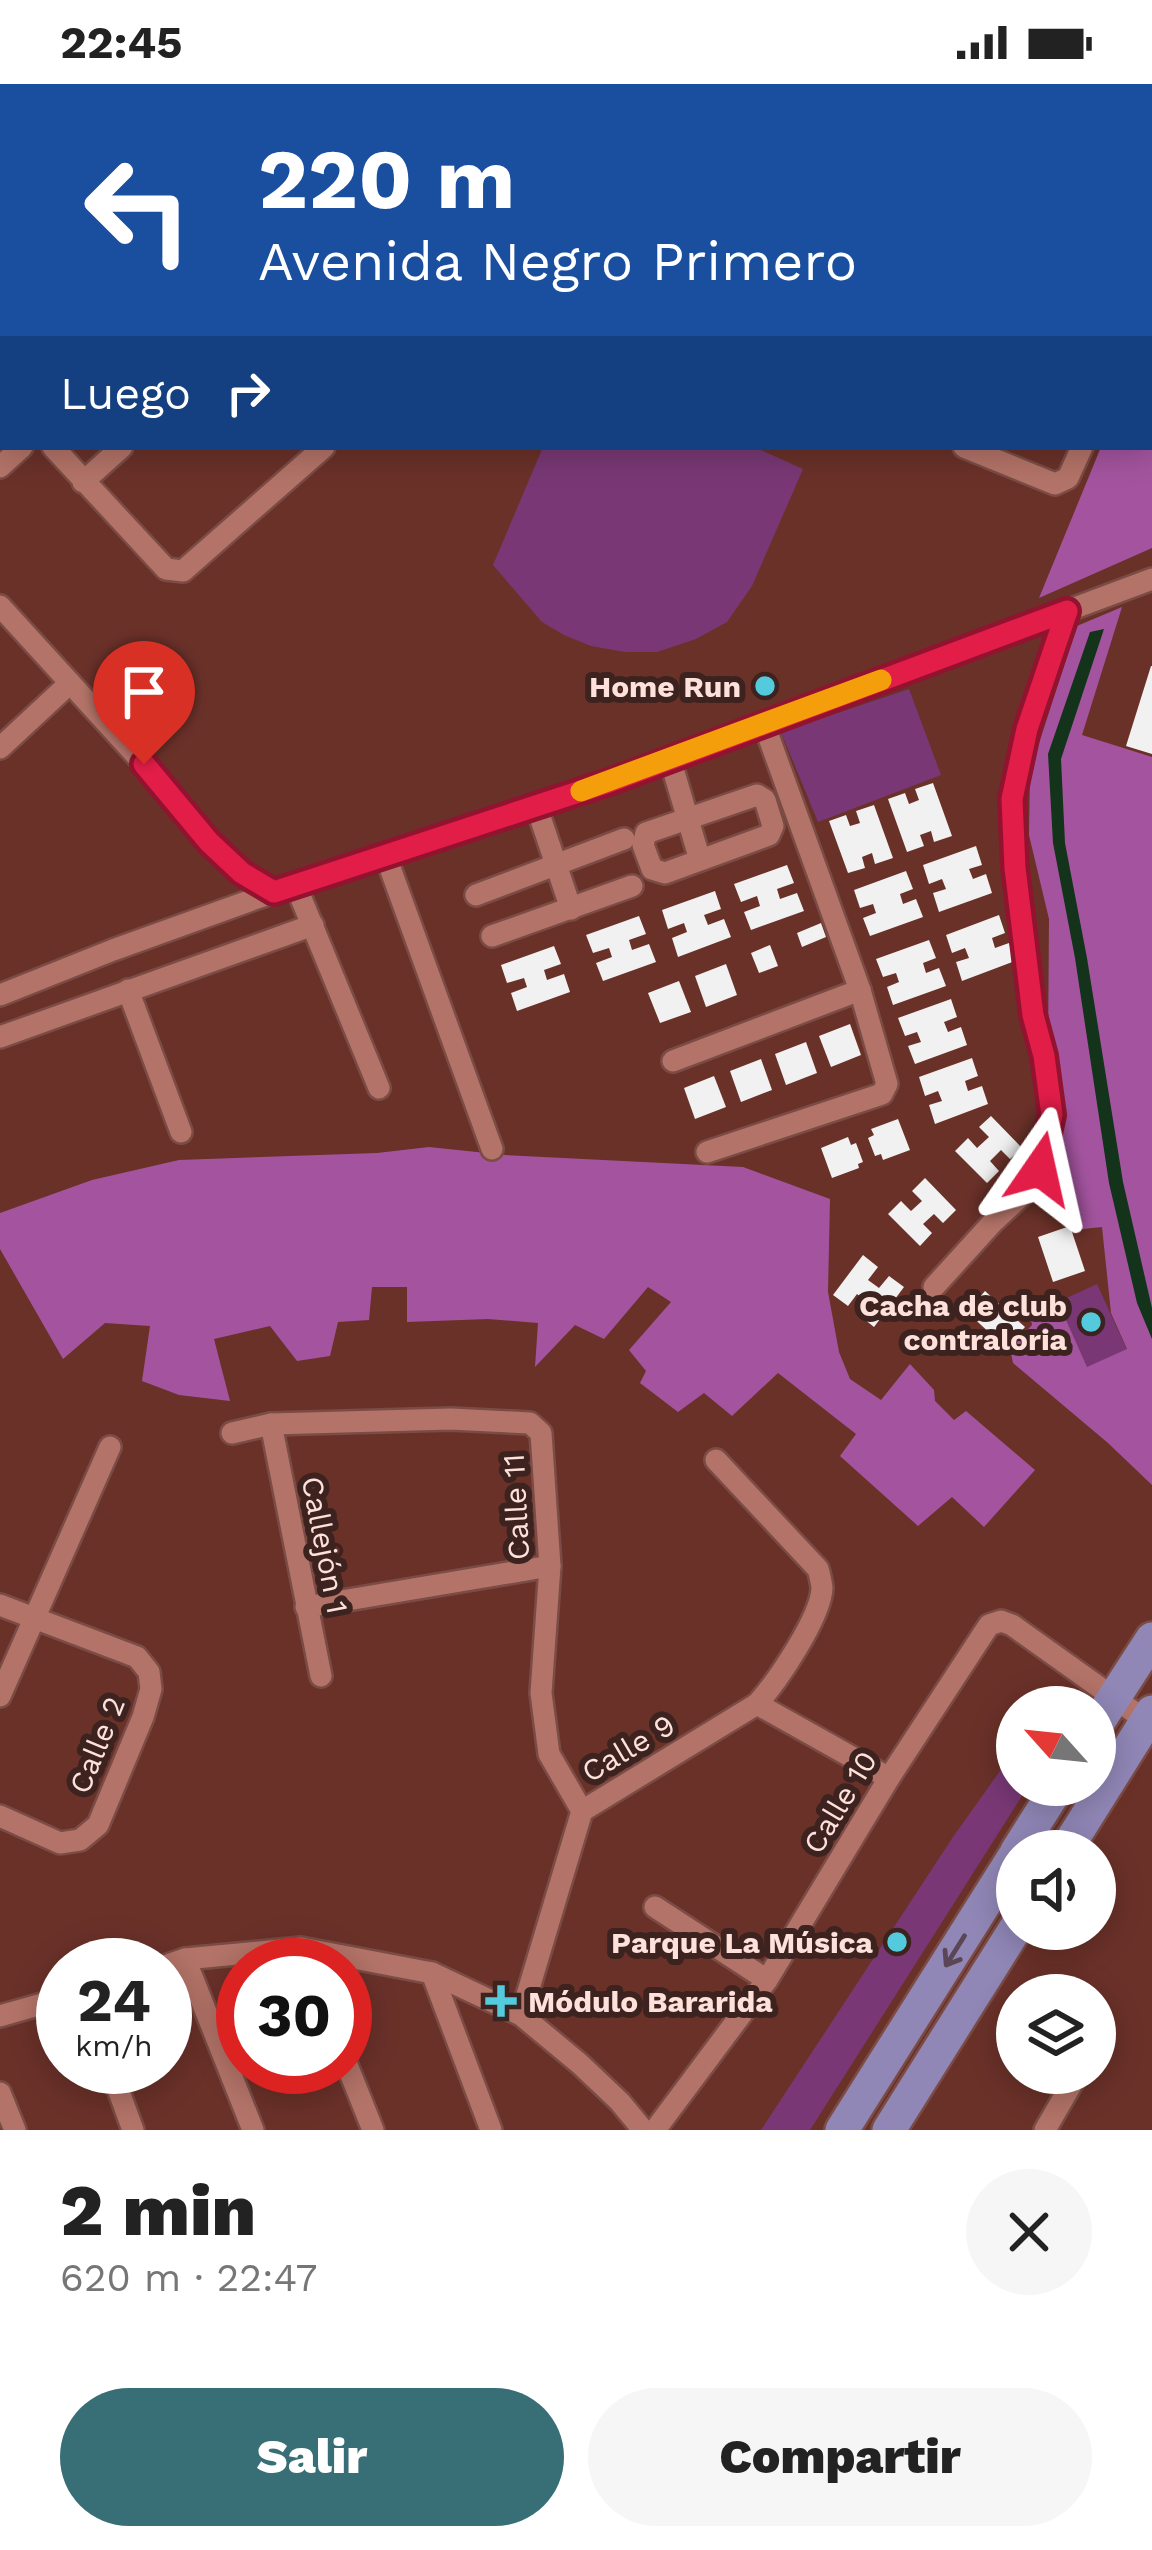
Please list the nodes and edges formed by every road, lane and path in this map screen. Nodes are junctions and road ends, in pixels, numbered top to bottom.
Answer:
1 (56, 450) edge
2 (119, 450) edge
3 (320, 450) edge
4 (971, 450) edge
5 (1081, 450) edge
6 (83, 482) junction
7 (1152, 579) edge
8 (0, 606) edge
9 (1067, 611) junction
10 (70, 682) junction
11 (764, 724) junction
12 (0, 748) edge
13 (670, 759) junction
14 (536, 805) junction
15 (688, 819) junction
16 (624, 839) dead end
17 (385, 854) junction
18 (700, 860) junction
19 (556, 865) junction
20 (632, 886) dead end
21 (285, 889) junction
22 (476, 895) dead end
23 (571, 909) junction
24 (313, 925) junction
25 (492, 936) dead end
26 (128, 990) junction
27 (860, 990) junction
28 (0, 995) edge
29 (0, 1037) edge
30 (674, 1060) dead end
31 (379, 1088) dead end
32 (181, 1132) dead end
33 (492, 1149) dead end
34 (707, 1152) dead end
35 (934, 1287) dead end
36 (271, 1424) junction
37 (232, 1433) dead end
38 (110, 1447) dead end
39 (716, 1460) dead end
40 (550, 1567) junction
41 (0, 1605) edge
42 (306, 1607) junction
43 (34, 1620) junction
44 (1152, 1639) edge
45 (321, 1676) dead end
46 (1076, 1686) edge
47 (1116, 1694) edge
48 (0, 1696) edge
49 (758, 1704) junction
50 (1116, 1715) edge
51 (1150, 1719) edge
52 (889, 1778) junction
53 (582, 1811) junction
54 (0, 1816) edge
55 (1078, 1830) edge
56 (996, 1884) edge
57 (655, 1907) dead end
58 (1002, 1950) edge
59 (372, 1966) edge
60 (432, 1973) junction
61 (767, 1980) junction
62 (192, 1999) edge
63 (36, 2006) edge
64 (521, 2015) junction
65 (0, 2016) edge
66 (0, 2092) edge
67 (120, 2094) edge
68 (359, 2094) edge
69 (1066, 2094) edge
70 (15, 2130) edge
71 (133, 2130) edge
72 (253, 2130) edge
73 (373, 2130) edge
74 (491, 2130) edge
75 (643, 2130) edge
76 (655, 2130) edge
77 (842, 2130) edge
78 (889, 2130) edge
79 (1045, 2130) edge

1 - 6 street
2 - 6 street
3 - 6 street
4 - 5 street
7 - 9 street
8 - 10 street
9 - 11 street
9 - 35 street
10 - 12 street
10 - 21 street
11 - 13 street
11 - 27 street
13 - 14 street
13 - 15 street
14 - 17 street
14 - 19 street
15 - 18 street
15 - 18 street
15 - 18 street
16 - 19 street
17 - 21 street
17 - 33 street
19 - 22 street
19 - 23 street
20 - 23 street
21 - 24 street
21 - 28 street
23 - 25 street
24 - 26 street
24 - 31 street
26 - 29 street
26 - 32 street
27 - 30 street
27 - 34 street
36 - 37 street, Calle 11
36 - 40 street, Calle 11
36 - 42 street, Callejón 1
38 - 43 street
39 - 49 street
40 - 42 street
40 - 53 street, Calle 11
41 - 43 street, Calle 2
42 - 45 street, Callejón 1
43 - 48 street
43 - 54 street, Calle 2
44 - 47 main road
46 - 52 street, Calle 10
49 - 52 street
49 - 53 street, Calle 9
50 - 51 street
51 - 55 main road
52 - 61 street, Calle 10
53 - 64 street, Calle 9
56 -> 77 main road
57 - 61 street
58 - 78 main road
59 - 60 street
60 - 64 street
60 - 74 street
61 - 76 street, Calle 10
62 - 72 street
63 - 65 street
64 - 75 street
66 - 70 street
67 - 71 street
68 - 73 street
69 - 79 street

